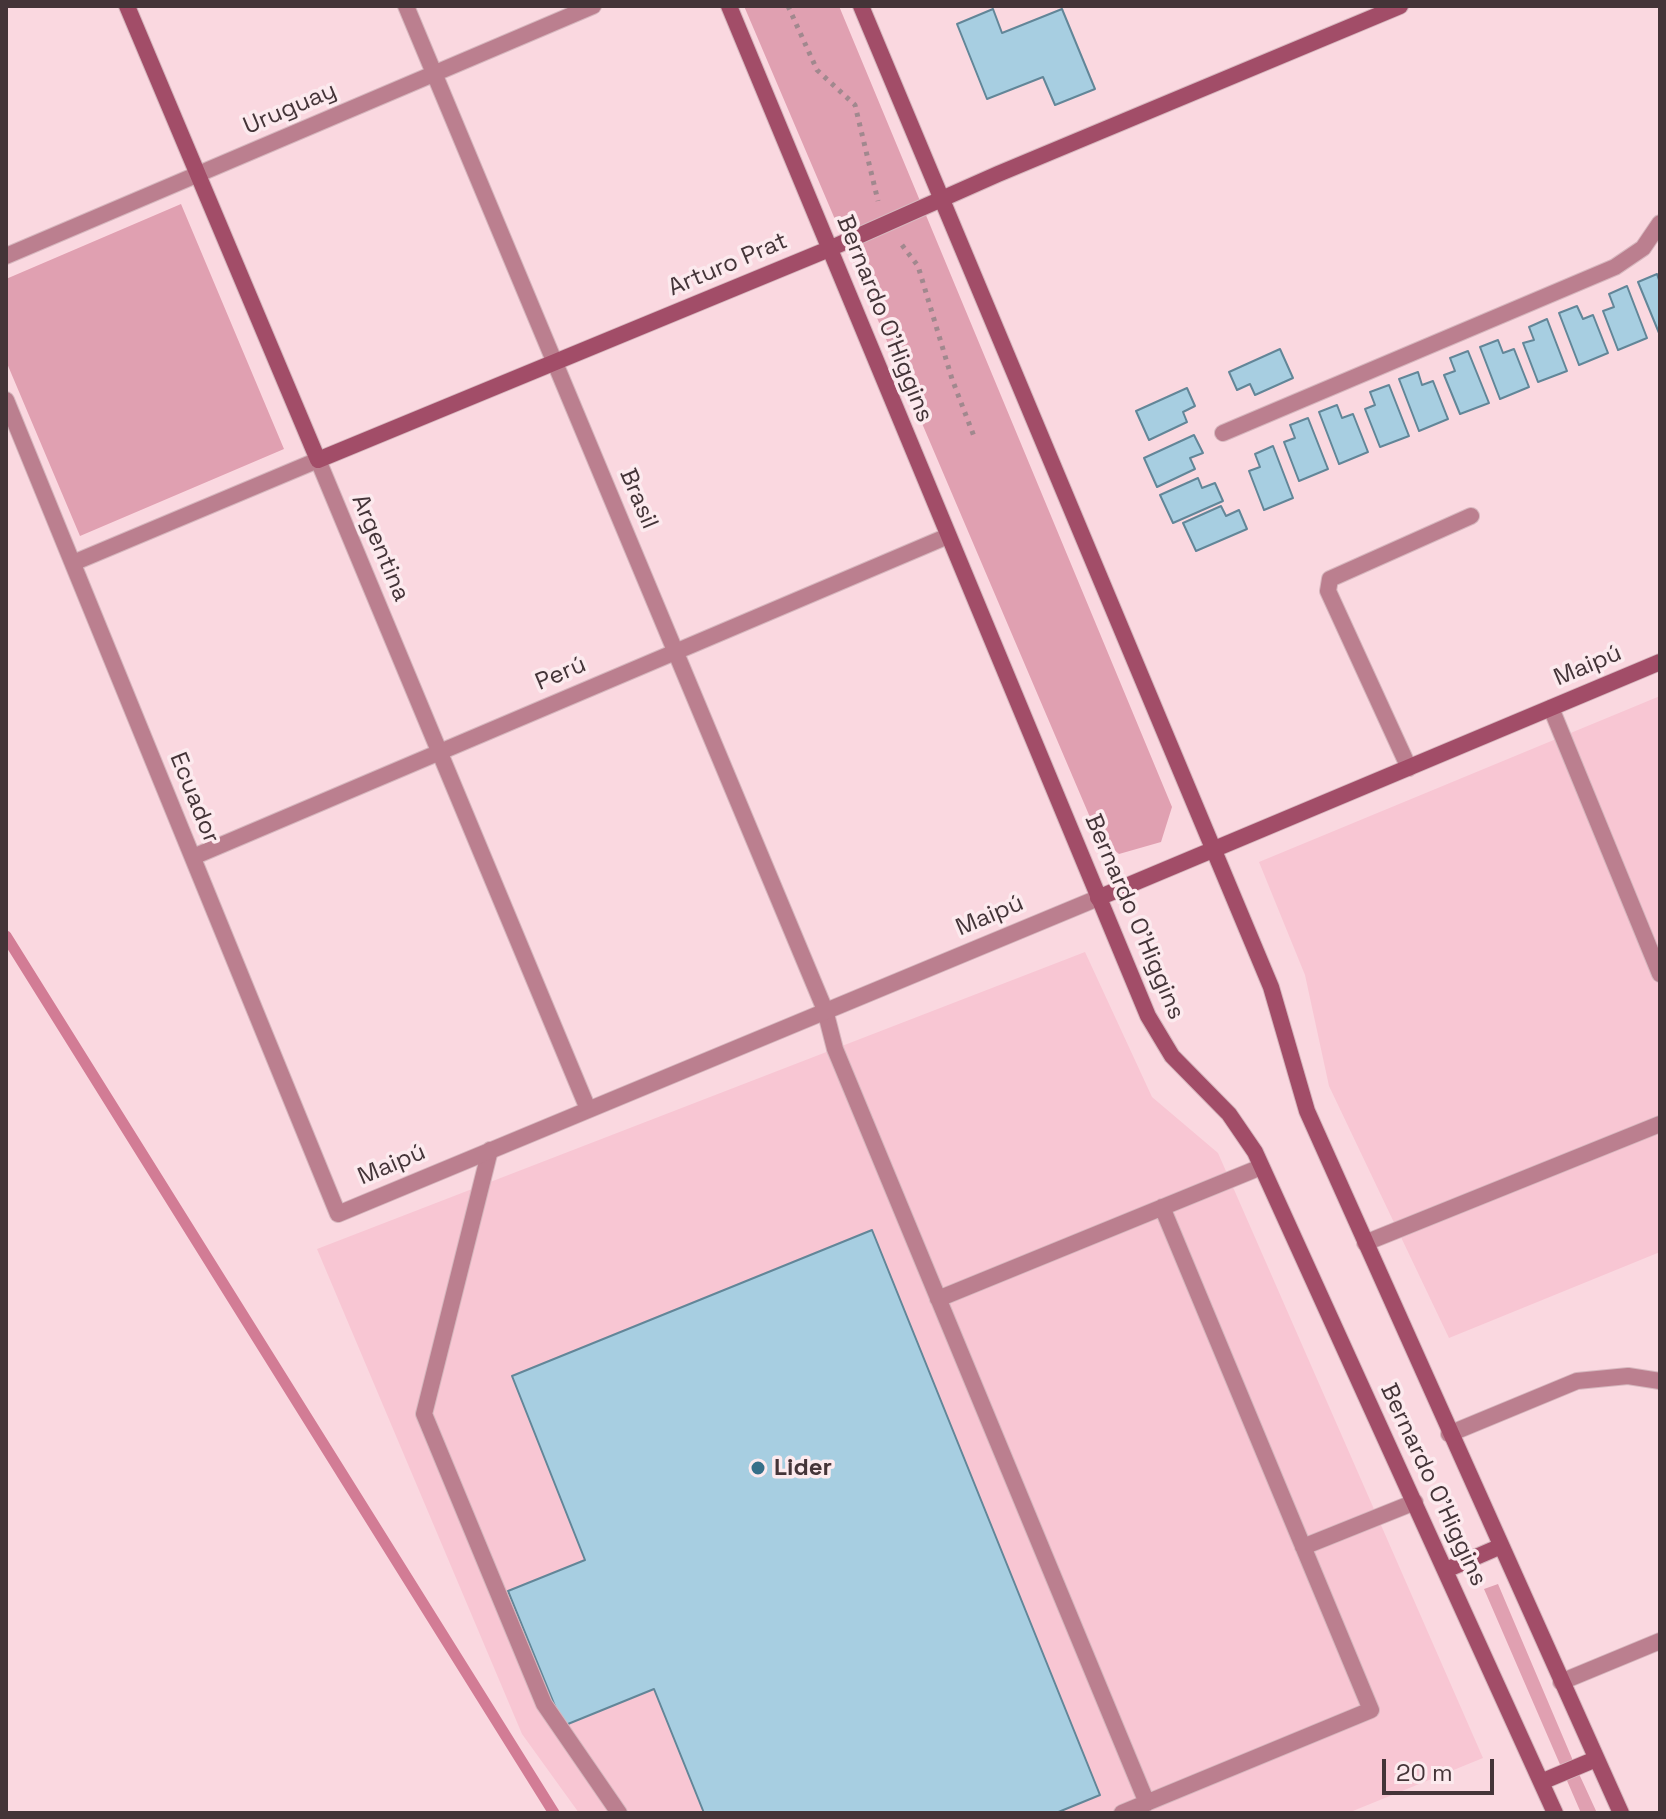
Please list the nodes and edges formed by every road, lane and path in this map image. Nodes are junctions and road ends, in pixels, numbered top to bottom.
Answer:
1 (127, 6) edge
2 (406, 6) edge
3 (593, 6) edge
4 (729, 6) edge
5 (861, 6) edge
6 (1400, 6) edge
7 (435, 74) junction
8 (197, 174) junction
9 (940, 199) junction
10 (1660, 223) edge
11 (829, 249) junction
12 (6, 256) edge
13 (555, 363) junction
14 (6, 400) edge
15 (1223, 433) dead end
16 (318, 460) junction
17 (1471, 516) dead end
18 (948, 536) junction
19 (73, 563) junction
20 (676, 652) junction
21 (1660, 662) edge
22 (1551, 708) junction
23 (439, 752) junction
24 (1409, 768) junction
25 (1213, 851) junction
26 (193, 857) junction
27 (1098, 898) junction
28 (1660, 974) edge
29 (825, 1010) junction
30 (588, 1109) junction
31 (1660, 1124) edge
32 (490, 1150) junction
33 (1261, 1167) junction
34 (1162, 1207) junction
35 (338, 1214) joint
36 (1365, 1243) junction
37 (938, 1299) junction
38 (1660, 1381) edge
39 (1449, 1434) junction
40 (1415, 1502) junction
41 (1303, 1547) junction
42 (1499, 1547) junction
43 (1446, 1570) junction
44 (1660, 1641) edge
45 (1561, 1682) junction
46 (1596, 1759) junction
47 (1541, 1782) junction
48 (1147, 1803) junction
49 (619, 1813) edge
50 (1122, 1813) edge
51 (1555, 1813) edge
52 (1621, 1813) edge

1 - 8 street, Argentina
2 - 7 street, Brasil
3 - 7 street, Uruguay
4 - 11 street, Bernardo O'Higgins
5 - 9 street, Bernardo O'Higgins
6 - 9 street, Arturo Prat
7 - 8 street, Uruguay
7 - 13 street, Brasil
8 - 12 street, Uruguay
8 - 16 street, Argentina
9 - 11 street, Arturo Prat
9 - 25 street, Bernardo O'Higgins
10 - 15 street
11 - 13 street, Arturo Prat
11 - 18 street, Bernardo O'Higgins
13 - 16 street, Arturo Prat
13 - 20 street, Brasil
14 - 19 street, Ecuador
16 - 19 street, Arturo Prat
16 - 23 street, Argentina
17 - 24 street
18 - 20 street, Perú
18 - 27 street, Bernardo O'Higgins
19 - 26 street, Ecuador
20 - 23 street, Perú
20 - 29 street, Brasil
21 - 22 street, Maipú
22 - 24 street, Maipú
22 - 28 street
23 - 26 street, Perú
23 - 30 street, Argentina
24 - 25 street, Maipú
25 - 27 street, Maipú
25 - 36 street, Bernardo O'Higgins
26 - 35 street, Ecuador
27 - 29 street, Maipú
27 - 33 street, Bernardo O'Higgins
29 - 30 street, Maipú
29 - 37 street, Brasil
30 - 32 street, Maipú
31 - 36 street
32 - 35 street, Maipú
32 - 49 street
33 - 34 street
33 - 40 street, Bernardo O'Higgins
34 - 37 street
34 - 41 street
36 - 39 street, Bernardo O'Higgins
37 - 48 street, Brasil
38 - 39 street
39 - 42 street, Bernardo O'Higgins
40 - 41 street
40 - 43 street, Bernardo O'Higgins
41 - 48 street
42 - 43 street
42 - 45 street, Bernardo O'Higgins
43 - 47 street, Bernardo O'Higgins
44 - 45 street
45 - 46 street, Bernardo O'Higgins
46 - 47 street
46 - 52 street, Bernardo O'Higgins
47 - 51 street, Bernardo O'Higgins
48 - 50 street

